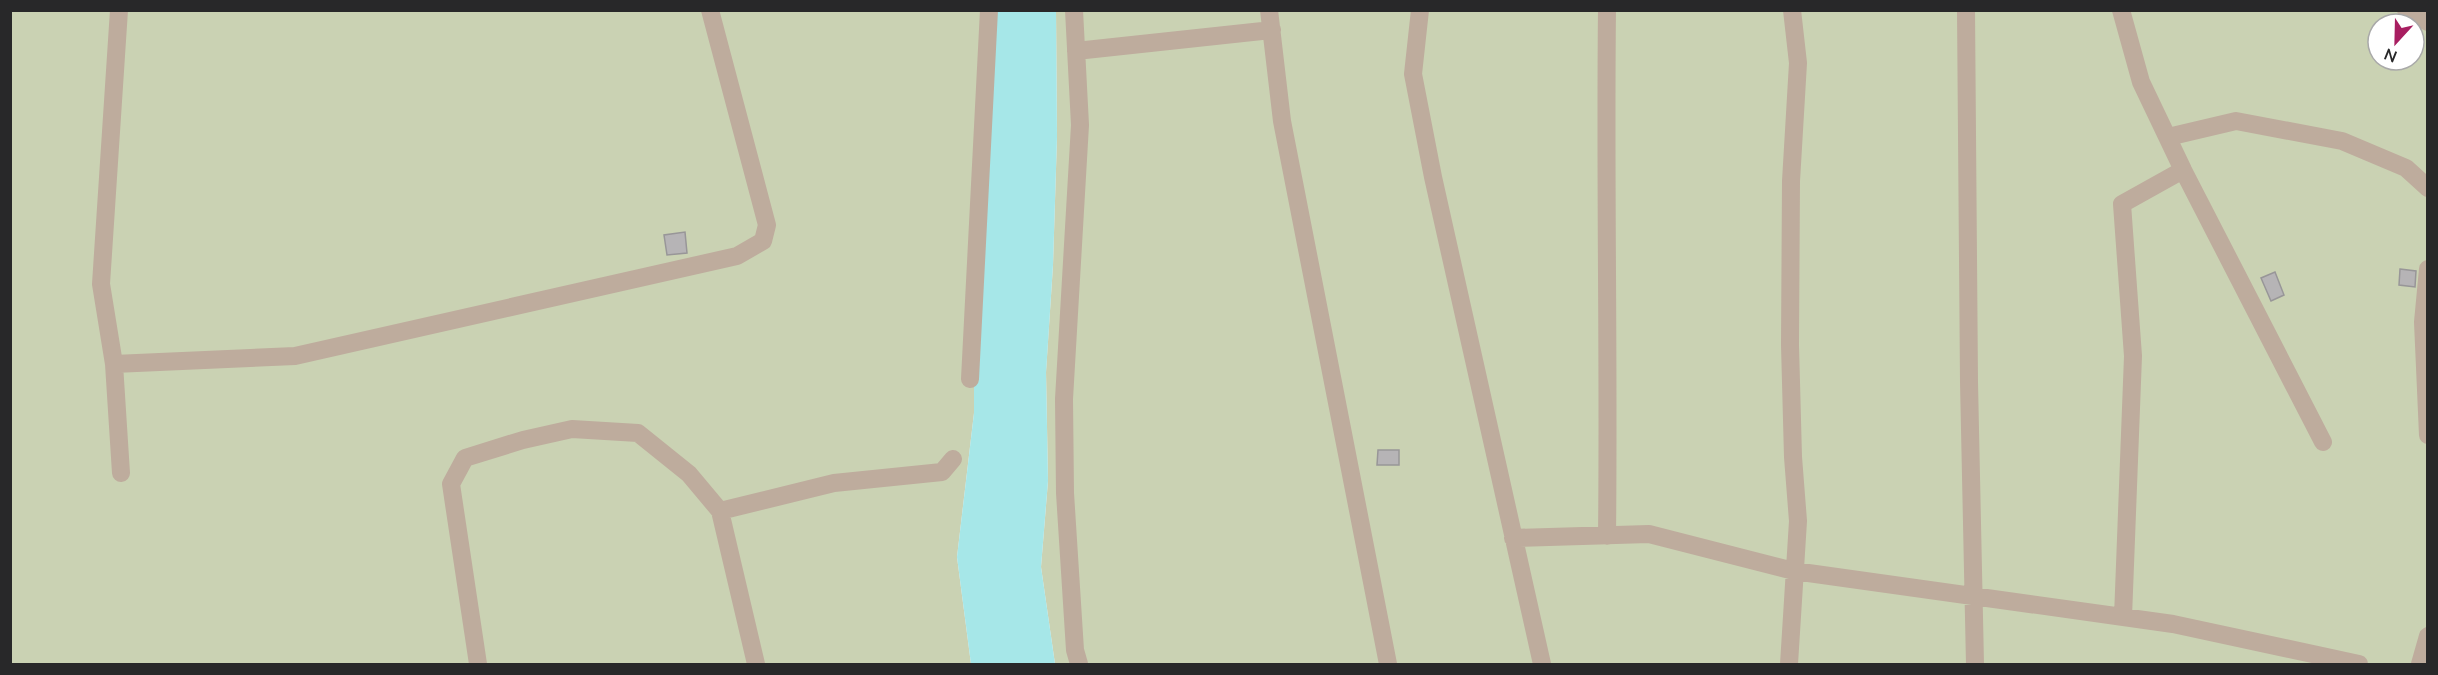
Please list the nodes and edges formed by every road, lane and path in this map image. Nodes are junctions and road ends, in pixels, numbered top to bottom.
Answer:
1 (120, 10) edge
2 (710, 10) edge
3 (989, 10) edge
4 (1074, 10) edge
5 (1269, 10) edge
6 (1419, 10) edge
7 (1606, 10) edge
8 (1792, 10) edge
9 (1966, 10) edge
10 (2121, 10) edge
11 (2406, 10) edge
12 (2427, 22) edge
13 (1272, 30) junction
14 (1076, 51) junction
15 (2168, 137) junction
16 (2183, 170) junction
17 (2427, 188) edge
18 (2427, 269) edge
19 (2425, 322) edge
20 (114, 364) junction
21 (969, 379) dead end
22 (2427, 435) edge
23 (2323, 442) dead end
24 (953, 459) dead end
25 (120, 473) dead end
26 (720, 511) junction
27 (1607, 536) junction
28 (1513, 538) junction
29 (1794, 571) junction
30 (1972, 595) junction
31 (2123, 617) junction
32 (2427, 636) edge
33 (478, 664) edge
34 (756, 664) edge
35 (1079, 664) edge
36 (1388, 664) edge
37 (1542, 664) edge
38 (1789, 664) edge
39 (1975, 664) edge
40 (2359, 664) edge
41 (2420, 664) edge

1 - 20 lane
2 - 20 lane
3 - 21 lane
4 - 14 lane
5 - 13 lane
6 - 28 lane
7 - 27 lane
8 - 29 lane
9 - 30 lane
10 - 15 lane
11 - 12 lane
13 - 14 lane
13 - 36 lane
14 - 35 lane
15 - 16 lane
15 - 17 lane
16 - 23 lane
16 - 31 lane
18 - 19 lane
19 - 22 lane
20 - 25 lane
24 - 26 lane
26 - 33 lane
26 - 34 lane
27 - 28 lane
27 - 29 lane
28 - 37 lane
29 - 30 lane
29 - 38 lane
30 - 31 lane
30 - 39 lane
31 - 40 lane
32 - 41 lane

